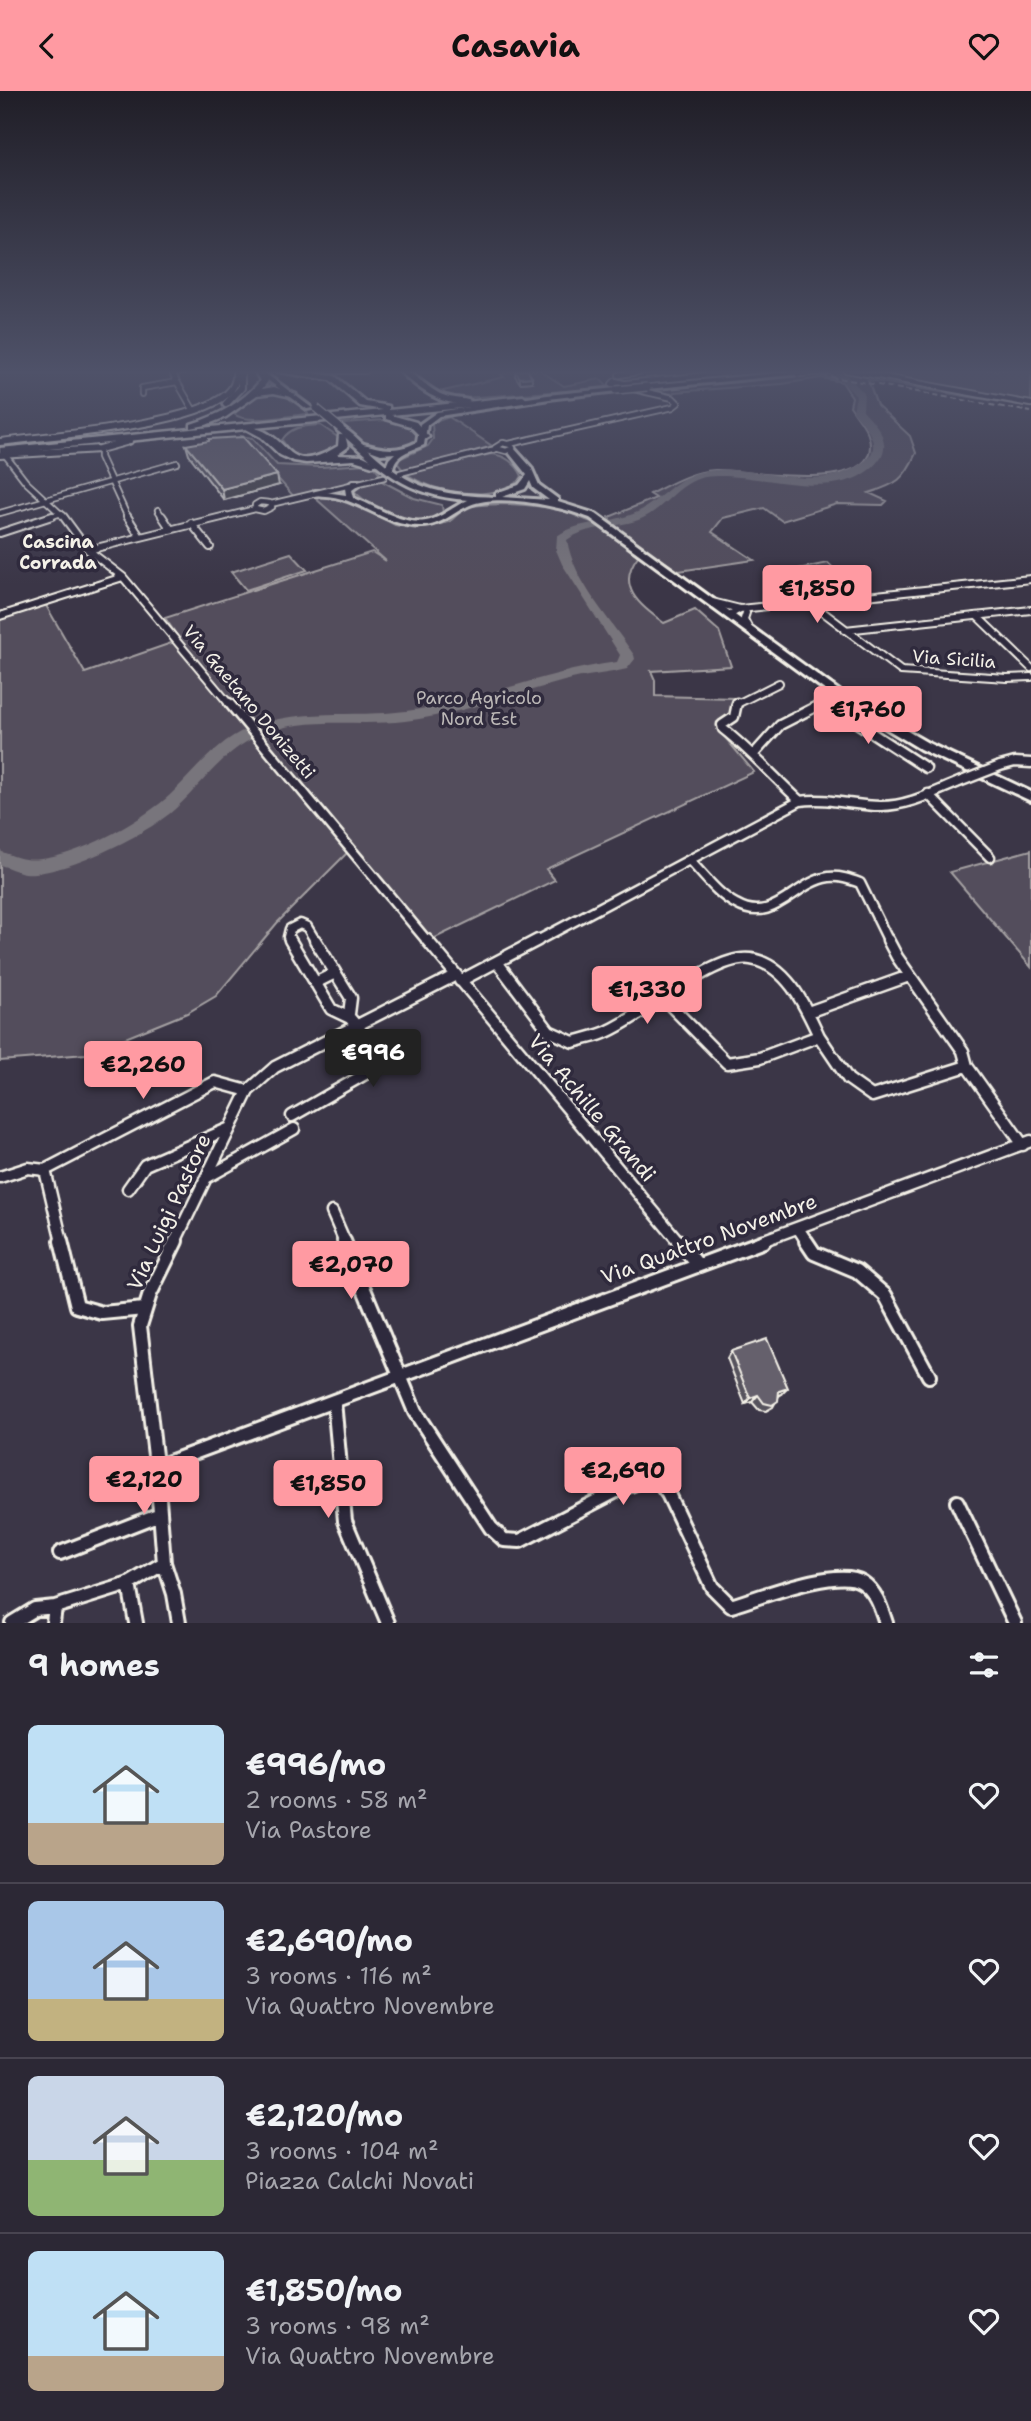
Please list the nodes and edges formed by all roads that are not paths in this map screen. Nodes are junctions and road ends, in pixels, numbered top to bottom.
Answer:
1 (85, 441) edge
2 (115, 441) tunnel mouth
3 (273, 441) edge
4 (276, 441) edge
5 (343, 441) edge
6 (349, 441) edge
7 (354, 441) edge
8 (422, 441) edge
9 (529, 441) edge
10 (129, 442) tunnel mouth
11 (276, 445) junction
12 (360, 445) junction
13 (511, 447) junction
14 (100, 449) junction
15 (409, 449) junction
16 (498, 450) junction
17 (3, 455) edge
18 (319, 459) junction
19 (520, 462) junction
20 (177, 463) dead end
21 (373, 463) junction
22 (386, 473) junction
23 (400, 473) dead end
24 (530, 476) junction
25 (111, 483) junction
26 (356, 484) joint
27 (318, 492) joint
28 (344, 493) junction
29 (432, 495) junction
30 (475, 496) junction
31 (48, 500) junction
32 (486, 500) junction
33 (565, 505) junction
34 (158, 510) dead end
35 (0, 513) edge
36 (61, 513) junction
37 (451, 513) junction
38 (596, 519) junction
39 (191, 523) junction
40 (170, 528) junction
41 (0, 533) edge
42 (139, 535) junction
43 (210, 547) dead end
44 (88, 550) junction
45 (123, 576) junction
46 (1031, 579) edge
47 (708, 600) junction
48 (817, 602) junction
49 (746, 610) junction
50 (1031, 610) edge
51 (729, 615) junction
52 (0, 616) edge
53 (977, 616) junction
54 (845, 630) junction
55 (750, 631) junction
56 (1031, 668) edge
57 (1031, 677) edge
58 (779, 683) dead end
59 (754, 754) junction
60 (1031, 763) edge
61 (926, 768) dead end
62 (928, 794) junction
63 (1031, 797) edge
64 (800, 801) junction
65 (989, 857) dead end
66 (689, 860) junction
67 (497, 962) junction
68 (335, 972) junction
69 (909, 976) junction
70 (458, 978) junction
71 (316, 982) junction
72 (664, 999) junction
73 (808, 1012) junction
74 (349, 1014) junction
75 (358, 1025) junction
76 (820, 1036) junction
77 (967, 1066) junction
78 (248, 1091) junction
79 (292, 1116) dead end
80 (230, 1128) junction
81 (294, 1129) dead end
82 (1027, 1143) edge
83 (45, 1170) junction
84 (0, 1177) edge
85 (206, 1178) junction
86 (128, 1189) dead end
87 (332, 1212) dead end
88 (797, 1228) junction
89 (698, 1265) junction
90 (144, 1309) junction
91 (401, 1376) junction
92 (929, 1376) dead end
93 (334, 1401) junction
94 (156, 1467) junction
95 (957, 1502) dead end
96 (160, 1514) junction
97 (60, 1553) dead end
98 (164, 1563) junction
99 (129, 1584) junction
100 (55, 1607) junction
101 (12, 1623) edge
102 (53, 1623) edge
103 (136, 1623) edge
104 (179, 1623) edge
105 (388, 1623) edge
106 (886, 1623) edge
107 (1015, 1623) edge

1 - 17 highway
2 - 17 highway
3 - 11 highway
4 - 11 highway
5 - 18 highway
6 - 21 main road
7 - 12 main road
8 - 15 main road
9 - 13 street
10 - 14 street
11 - 18 highway
12 - 15 main road
12 - 22 main road
13 - 16 street
13 - 19 main road
14 - 17 street
14 - 25 street
15 - 22 main road
16 - 19 main road
16 - 23 street
17 - 31 street, Via Gaetano Donizetti
18 - 21 highway
19 - 24 main road
20 - 25 street
21 - 29 main road
22 - 26 street
22 - 29 main road
24 - 30 main road
24 - 33 main road
25 - 31 street
25 - 42 street
26 - 28 main road
27 - 28 main road
27 - 39 street
28 - 37 main road
29 - 30 main road
29 - 32 main road
29 - 37 main road
30 - 33 main road
31 - 35 street
31 - 36 street, Via Gaetano Donizetti
32 - 37 main road
32 - 38 main road
33 - 38 main road
34 - 40 street
36 - 41 street
36 - 44 street, Via Gaetano Donizetti
38 - 47 main road
39 - 40 street
39 - 43 street
40 - 42 street
42 - 44 street
44 - 45 street, Via Gaetano Donizetti
45 - 52 street
45 - 70 street, Via Gaetano Donizetti
46 - 48 street
47 - 49 street
47 - 51 main road
48 - 49 street
48 - 54 street, Via Sicilia
49 - 51 street
49 - 55 street
50 - 53 street
51 - 55 main road
53 - 54 street
53 - 56 street
54 - 57 street, Via Sicilia
55 - 63 main road
58 - 59 street
59 - 61 street
59 - 64 street
60 - 62 street, bridge
62 - 64 street
62 - 65 street
64 - 66 street
66 - 67 street
66 - 69 street
67 - 70 street
67 - 72 street
68 - 71 street
68 - 71 street
68 - 74 street
69 - 73 street
69 - 77 street
70 - 75 street, Via Luigi Pastore
70 - 89 street, Via Achille Grandi
71 - 74 street
72 - 73 street
72 - 76 street
73 - 76 street
74 - 75 street
75 - 78 street, Via Luigi Pastore
75 - 79 street
76 - 77 street
77 - 82 street
78 - 80 street, Via Luigi Pastore
78 - 83 street
80 - 85 street, Via Luigi Pastore
80 - 86 street
81 - 85 street
82 - 88 street, Via Quattro Novembre
83 - 84 street
83 - 90 street
85 - 90 street, Via Luigi Pastore
87 - 91 street
88 - 89 street, Via Quattro Novembre
88 - 92 street
89 - 91 street, Via Quattro Novembre
90 - 94 street, Via Luigi Pastore
91 - 93 street, Via Quattro Novembre
91 - 106 street
93 - 94 street, Via Quattro Novembre
93 - 105 street
94 - 96 street, Via Luigi Pastore
95 - 107 street
96 - 97 street
96 - 98 street, Via Luigi Pastore
98 - 99 street
98 - 104 street, Via Luigi Pastore
99 - 100 street
99 - 103 street
100 - 101 street
100 - 102 street

